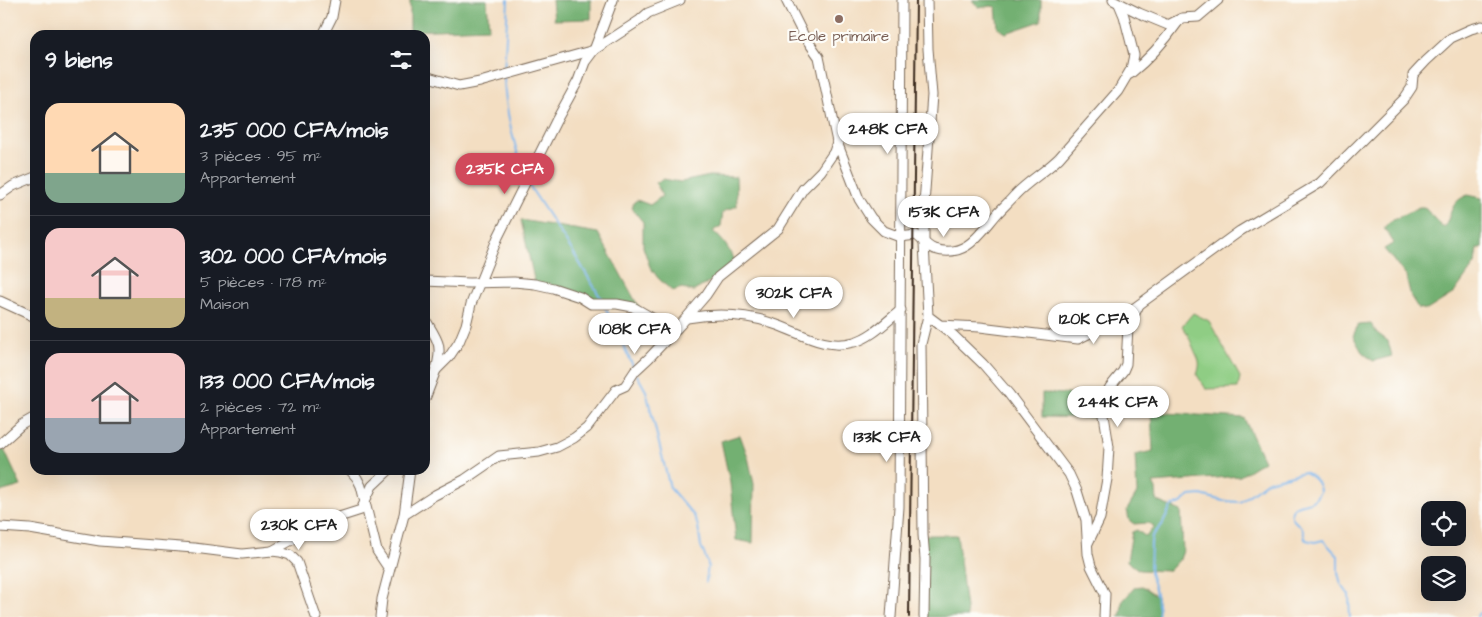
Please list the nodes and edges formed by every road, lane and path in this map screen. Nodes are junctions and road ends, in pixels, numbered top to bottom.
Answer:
1 (336, 0) edge
2 (614, 0) edge
3 (680, 0) edge
4 (786, 0) edge
5 (902, 0) edge
6 (927, 0) edge
7 (1218, 0) edge
8 (1116, 2) edge
9 (1180, 19) junction
10 (1482, 26) edge
11 (326, 30) edge
12 (594, 50) junction
13 (1128, 75) junction
14 (430, 77) edge
15 (837, 142) junction
16 (30, 179) edge
17 (0, 195) edge
18 (900, 237) junction
19 (924, 244) junction
20 (430, 281) edge
21 (479, 283) junction
22 (0, 300) edge
23 (1138, 306) junction
24 (901, 310) junction
25 (30, 315) edge
26 (928, 316) junction
27 (687, 318) junction
28 (940, 325) junction
29 (677, 328) junction
30 (430, 329) edge
31 (436, 370) junction
32 (430, 386) edge
33 (30, 420) edge
34 (0, 444) edge
35 (354, 475) edge
36 (384, 475) edge
37 (409, 475) edge
38 (364, 504) junction
39 (404, 515) junction
40 (0, 527) edge
41 (1087, 546) junction
42 (272, 551) junction
43 (389, 569) junction
44 (316, 617) edge
45 (380, 617) edge
46 (890, 617) edge
47 (924, 617) edge
48 (1104, 617) edge

1 - 11 street
2 - 12 street
3 - 12 street
4 - 15 street
5 - 18 street
6 - 19 street
7 - 9 street
8 - 9 street
8 - 13 street
9 - 13 street
10 - 23 street
12 - 14 street
12 - 21 street
13 - 19 street
15 - 18 street
15 - 27 street
16 - 17 street
18 - 19 street
18 - 24 street
19 - 26 street
20 - 21 street
21 - 29 street
21 - 31 street
22 - 25 street
23 - 28 street
23 - 41 street
24 - 27 street
24 - 46 street
26 - 28 street
26 - 47 street
27 - 29 street
28 - 41 street
29 - 39 street
30 - 31 street
31 - 32 street
33 - 34 street
35 - 38 street
36 - 38 street
37 - 39 street
38 - 42 street
38 - 43 street
39 - 43 street
40 - 42 street
41 - 48 street
42 - 44 street
43 - 45 street

